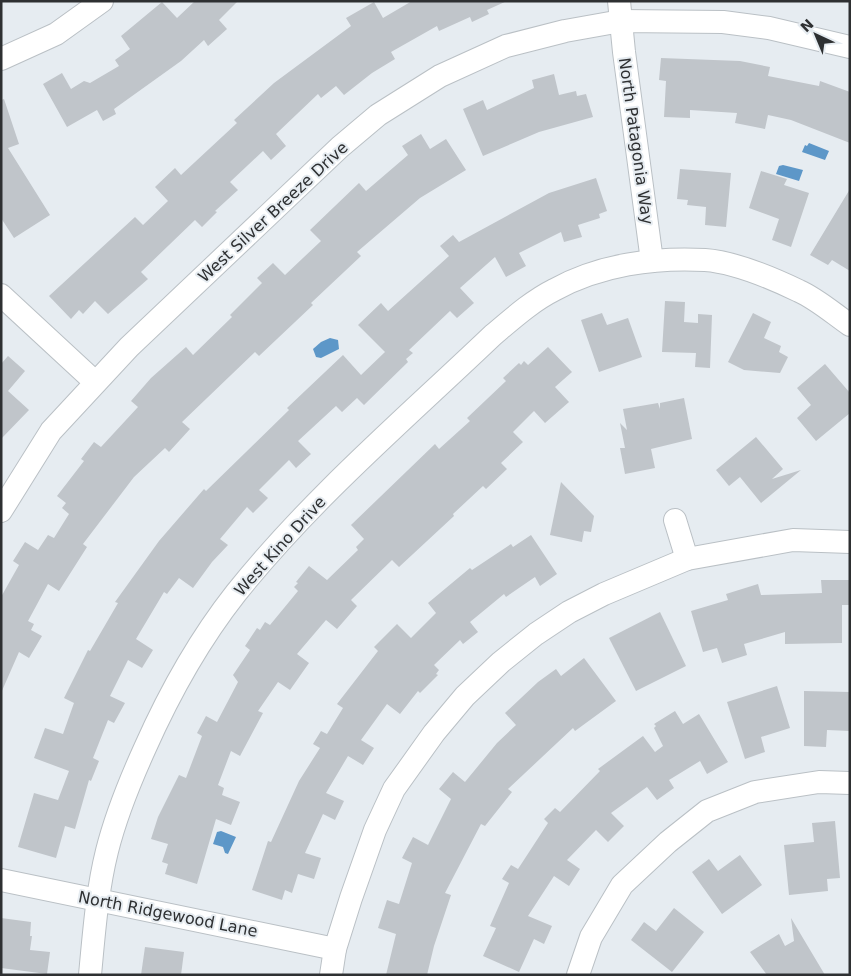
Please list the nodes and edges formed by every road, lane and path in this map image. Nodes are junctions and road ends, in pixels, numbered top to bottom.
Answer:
1 (102, 1) edge
2 (620, 11) edge
3 (848, 43) edge
4 (1, 59) edge
5 (652, 261) junction
6 (1, 295) edge
7 (850, 325) edge
8 (95, 382) junction
9 (1, 511) edge
10 (675, 520) dead end
11 (850, 542) edge
12 (687, 559) junction
13 (850, 783) edge
14 (1, 880) edge
15 (97, 901) junction
16 (335, 949) junction
17 (90, 975) edge
18 (331, 975) edge
19 (578, 975) edge

1 - 4 street
2 - 3 street, West Silver Breeze Drive
2 - 5 street, North Patagonia Way
2 - 8 street, West Silver Breeze Drive
5 - 7 street, West Kino Drive
5 - 15 street, West Kino Drive
6 - 8 street
8 - 9 street, West Silver Breeze Drive
10 - 12 street
11 - 12 street
12 - 16 street
13 - 19 street
14 - 15 street, North Ridgewood Lane
15 - 16 street, North Ridgewood Lane
15 - 17 street, West Kino Drive
16 - 18 street

